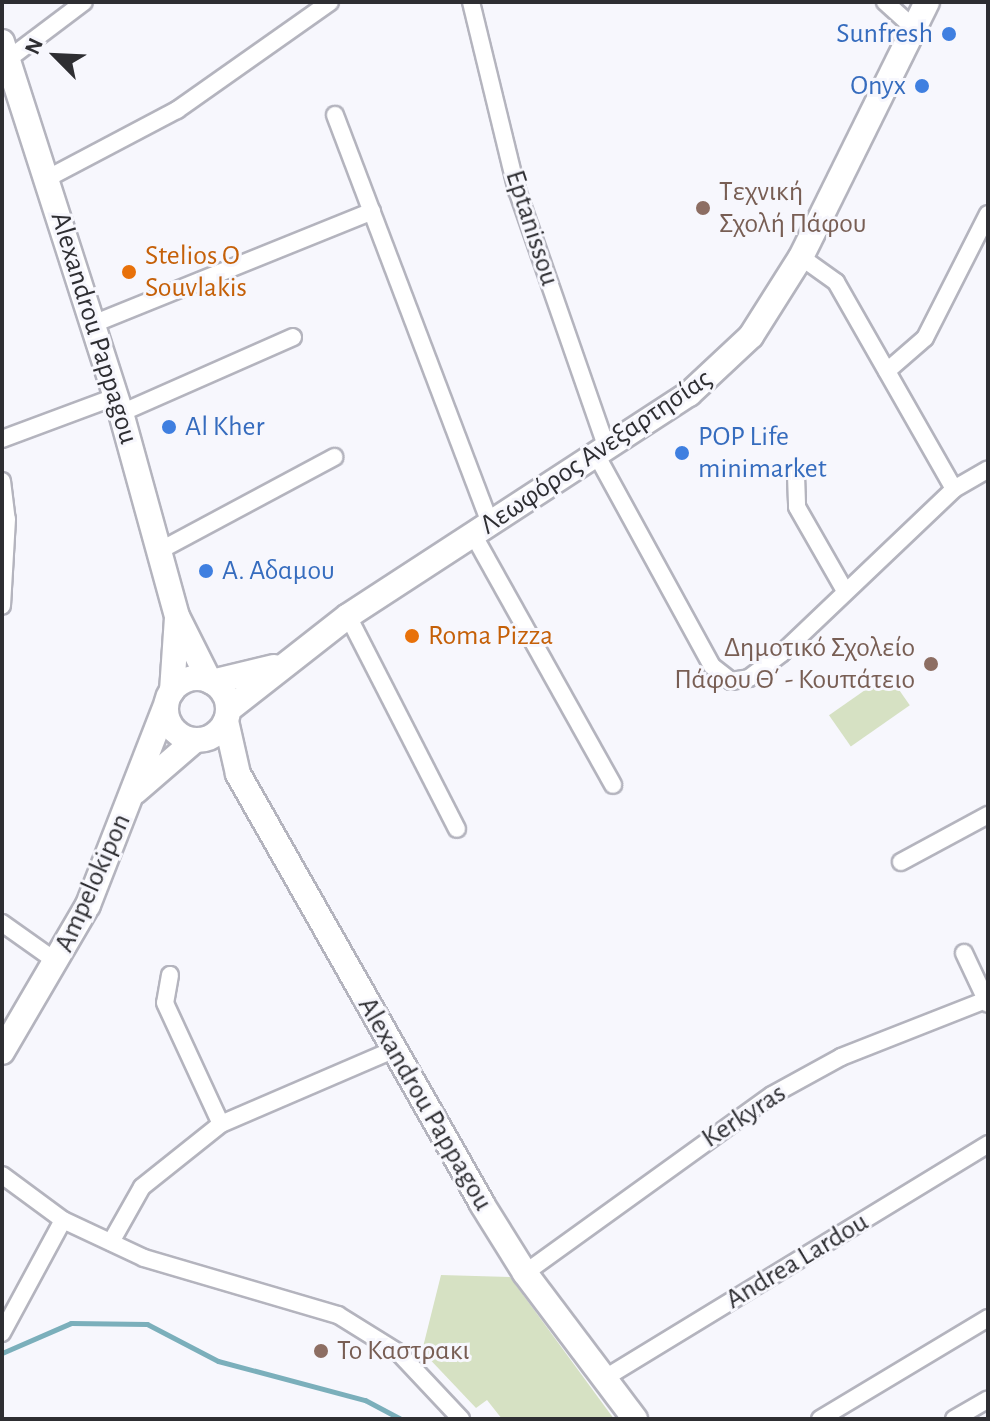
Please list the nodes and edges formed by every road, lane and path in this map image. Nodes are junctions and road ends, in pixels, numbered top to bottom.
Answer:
1 (84, 2) edge
2 (330, 2) edge
3 (471, 2) edge
4 (885, 2) edge
5 (927, 2) edge
6 (914, 28) junction
7 (5, 51) edge
8 (335, 115) dead end
9 (48, 178) junction
10 (372, 211) junction
11 (988, 214) edge
12 (801, 257) junction
13 (93, 324) junction
14 (293, 337) dead end
15 (887, 371) junction
16 (118, 405) junction
17 (2, 439) edge
18 (602, 453) junction
19 (334, 457) dead end
20 (988, 469) edge
21 (796, 475) dead end
22 (2, 481) edge
23 (954, 489) junction
24 (482, 530) junction
25 (159, 551) junction
26 (844, 589) junction
27 (2, 606) edge
28 (177, 616) junction
29 (348, 616) junction
30 (280, 665) junction
31 (211, 681) junction
32 (169, 700) junction
33 (227, 715) junction
34 (196, 741) junction
35 (238, 774) junction
36 (613, 785) dead end
37 (133, 795) junction
38 (988, 815) edge
39 (457, 829) dead end
40 (901, 862) dead end
41 (2, 923) edge
42 (964, 953) dead end
43 (57, 962) junction
44 (170, 975) dead end
45 (987, 1002) edge
46 (393, 1050) junction
47 (2, 1052) edge
48 (221, 1124) junction
49 (988, 1144) edge
50 (2, 1175) edge
51 (63, 1220) junction
52 (111, 1242) junction
53 (525, 1273) junction
54 (988, 1318) edge
55 (2, 1333) edge
56 (605, 1378) junction
57 (988, 1399) edge
58 (461, 1419) edge
59 (635, 1419) edge
60 (820, 1419) edge
61 (954, 1419) edge

1 - 7 street
2 - 9 street
3 - 18 street, Eptanissou
4 - 6 street
5 - 6 street, Λεωφόρος Ανεξαρτησίας
6 - 12 street, Λεωφόρος Ανεξαρτησίας
7 - 9 street, Alexandrou Pappagou
8 - 10 street
9 - 13 street, Alexandrou Pappagou
10 - 13 street
10 - 24 street
11 - 15 street
12 - 15 street
12 - 18 street, Λεωφόρος Ανεξαρτησίας
13 - 16 street, Alexandrou Pappagou
14 - 16 street
15 - 23 street
16 - 17 street
16 - 25 street, Alexandrou Pappagou
18 - 24 street, Λεωφόρος Ανεξαρτησίας
18 - 26 street, Eptanissou
19 - 25 street
20 - 23 street
21 - 26 street
22 - 27 street
23 - 26 street
24 - 29 street, Λεωφόρος Ανεξαρτησίας
24 - 36 street
25 - 28 street, Alexandrou Pappagou
28 - 31 street, Alexandrou Pappagou
28 - 32 street, Alexandrou Pappagou
29 - 30 street, Λεωφόρος Ανεξαρτησίας
29 - 39 street
30 - 31 street, Λεωφόρος Ανεξαρτησίας
30 - 33 street, Λεωφόρος Ανεξαρτησίας
31 - 32 street
31 - 33 street
32 - 34 street
32 - 37 street, Ampelokipon
33 - 34 street
33 - 35 street, Alexandrou Pappagou
34 - 35 street, Alexandrou Pappagou
34 - 37 street, Ampelokipon
35 - 46 street, Alexandrou Pappagou
37 - 43 street, Ampelokipon
38 - 40 street
41 - 43 street
42 - 45 street
43 - 47 street, Ampelokipon
44 - 48 street
45 - 53 street, Kerkyras
46 - 48 street
46 - 53 street, Alexandrou Pappagou
48 - 52 street
49 - 56 street, Andrea Lardou
50 - 51 street
51 - 52 street
51 - 55 street
52 - 58 street
53 - 56 street, Alexandrou Pappagou
54 - 60 street
56 - 59 street, Alexandrou Pappagou
57 - 61 street

